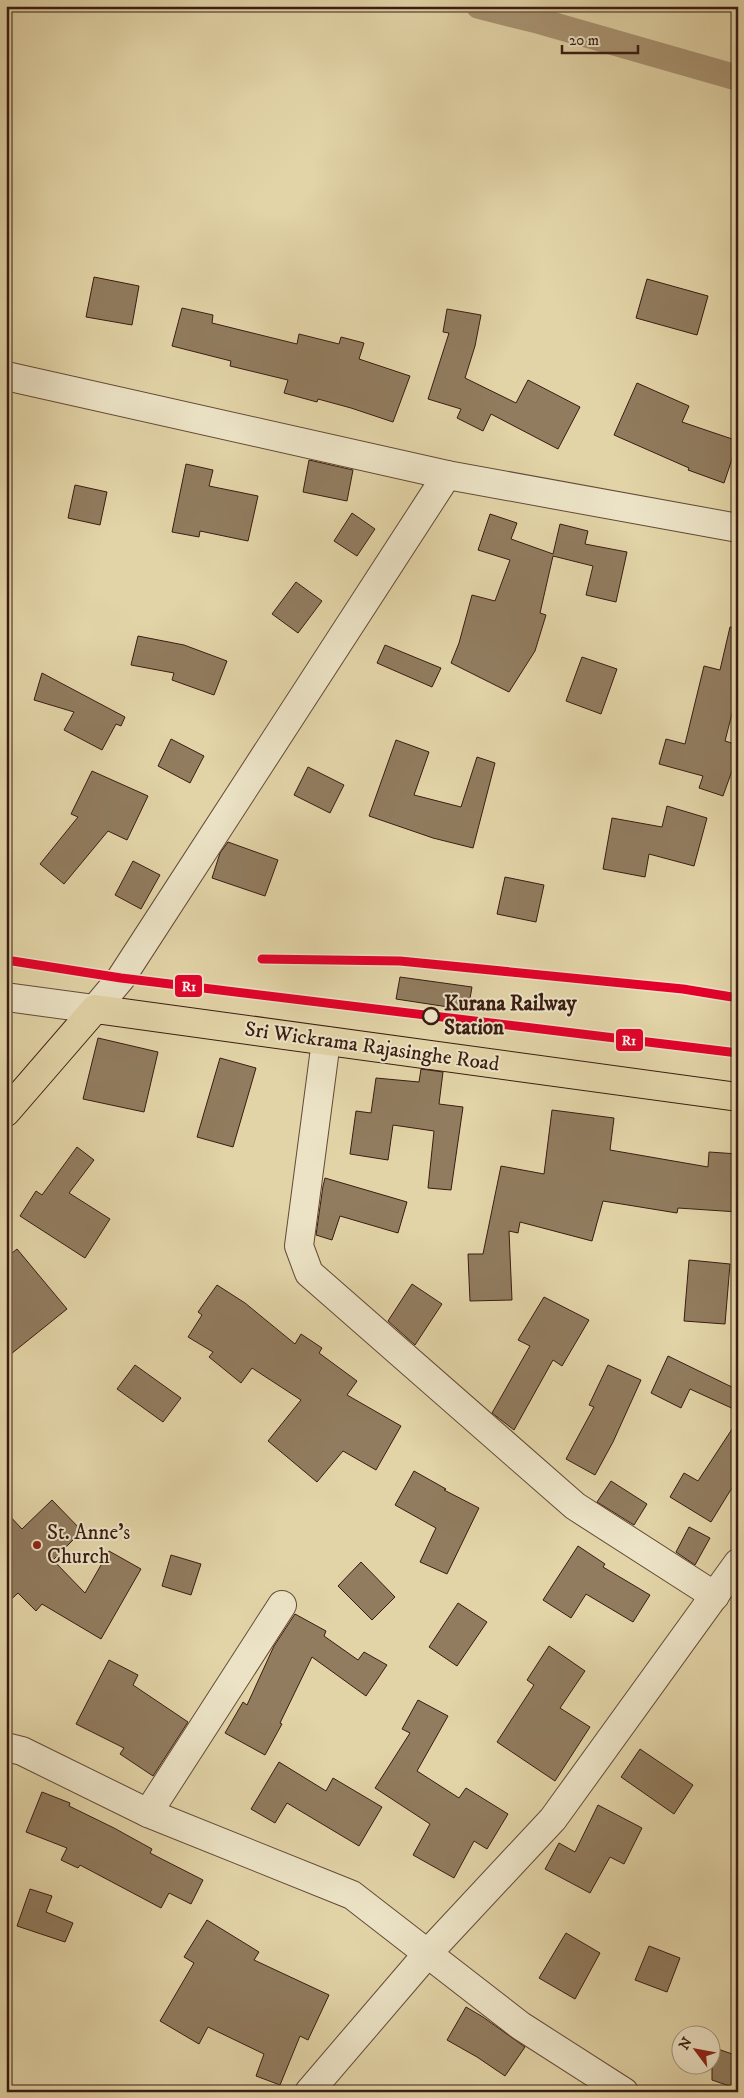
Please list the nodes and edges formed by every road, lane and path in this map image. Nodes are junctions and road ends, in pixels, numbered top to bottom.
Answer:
1 (6, 376) edge
2 (447, 475) junction
3 (738, 528) edge
4 (6, 997) edge
5 (95, 1009) junction
6 (326, 1041) junction
7 (738, 1097) edge
8 (6, 1112) edge
9 (738, 1563) edge
10 (715, 1596) junction
11 (282, 1604) dead end
12 (6, 1747) edge
13 (148, 1813) junction
14 (428, 1953) junction
15 (309, 2092) edge
16 (624, 2092) edge

1 - 2 street
2 - 3 street
2 - 5 street
4 - 5 street, Sri Wickrama Rajasinghe Road
5 - 6 main road, Sri Wickrama Rajasinghe Road
5 - 8 main road
6 - 7 main road, Sri Wickrama Rajasinghe Road
6 - 10 street
9 - 10 street
10 - 14 street
11 - 13 street
12 - 13 street
13 - 14 street
14 - 15 street
14 - 16 street

